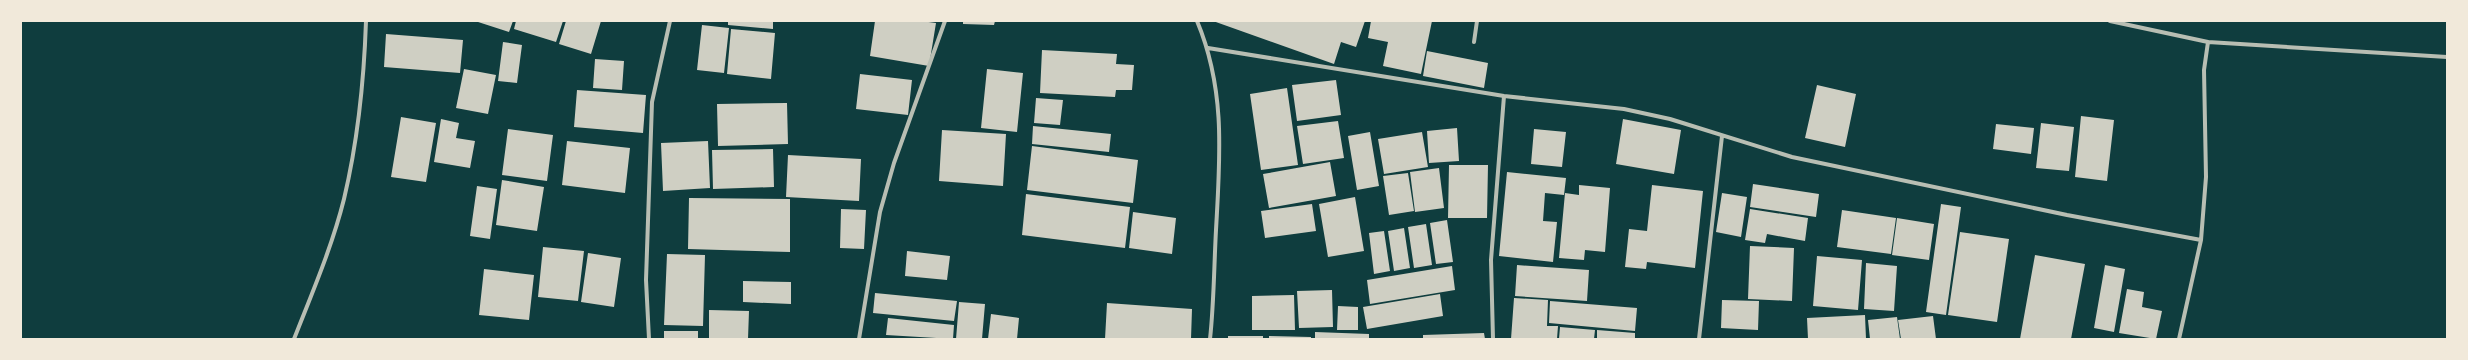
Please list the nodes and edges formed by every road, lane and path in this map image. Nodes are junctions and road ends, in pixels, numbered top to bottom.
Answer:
1 (366, 21) edge
2 (670, 21) edge
3 (946, 21) edge
4 (1197, 21) edge
5 (1477, 21) edge
6 (2110, 21) edge
7 (1474, 42) dead end
8 (2208, 42) junction
9 (1208, 48) junction
10 (2447, 57) edge
11 (1504, 96) junction
12 (1722, 136) junction
13 (2201, 240) junction
14 (294, 339) edge
15 (649, 339) edge
16 (859, 339) edge
17 (1210, 339) edge
18 (1493, 339) edge
19 (1698, 339) edge
20 (2179, 339) edge

1 - 14 street
2 - 15 street
3 - 16 street
4 - 9 street
5 - 7 street
6 - 8 street
8 - 10 street
8 - 13 street
9 - 11 street
9 - 17 street
11 - 12 street
11 - 18 street
12 - 13 street
12 - 19 street
13 - 20 street

